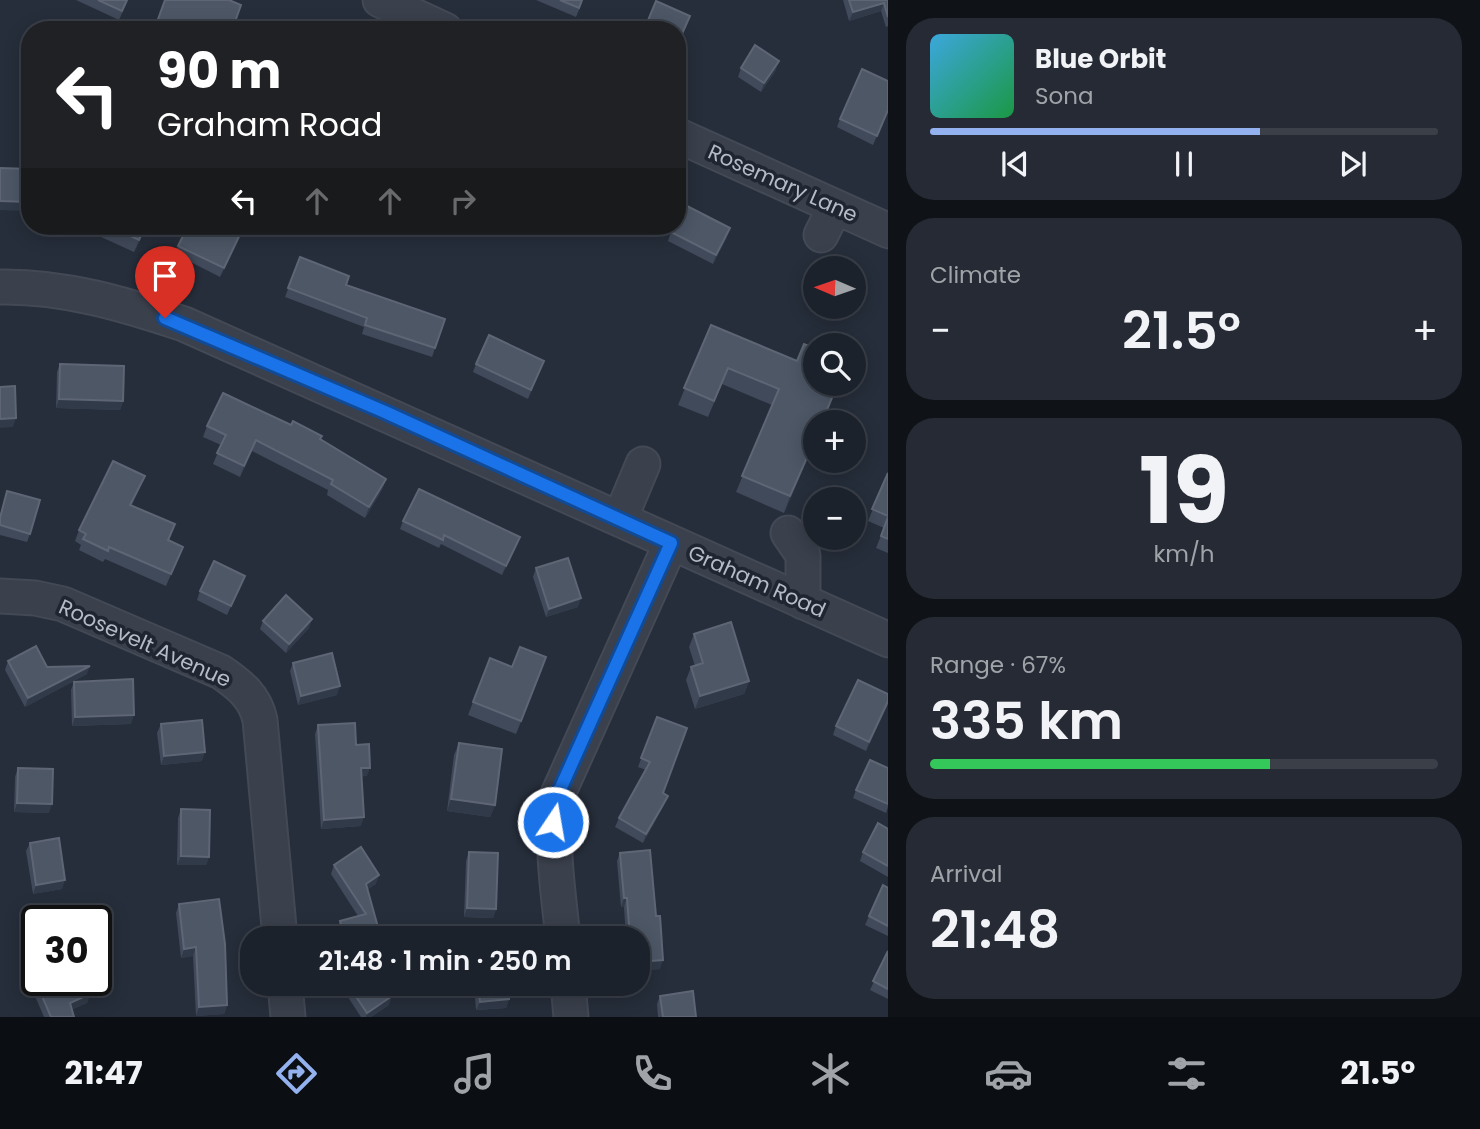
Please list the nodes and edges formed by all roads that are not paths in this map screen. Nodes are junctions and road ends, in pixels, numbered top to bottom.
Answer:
1 (380, 0) edge
2 (426, 21) edge
3 (686, 140) edge
4 (878, 235) edge
5 (0, 286) edge
6 (643, 464) dead end
7 (620, 519) junction
8 (788, 533) dead end
9 (671, 543) junction
10 (0, 596) edge
11 (803, 602) junction
12 (888, 640) edge
13 (279, 926) edge
14 (562, 926) edge
15 (286, 996) edge
16 (569, 996) edge
17 (288, 1017) edge
18 (571, 1017) edge

1 - 2 street
3 - 4 street, Rosemary Lane
5 - 7 street, Graham Road
6 - 7 street
7 - 9 street, Graham Road
8 - 11 street
9 - 11 street, Graham Road
9 - 14 street
10 - 13 street, Roosevelt Avenue
11 - 12 street, Graham Road
15 - 17 street
16 - 18 street

